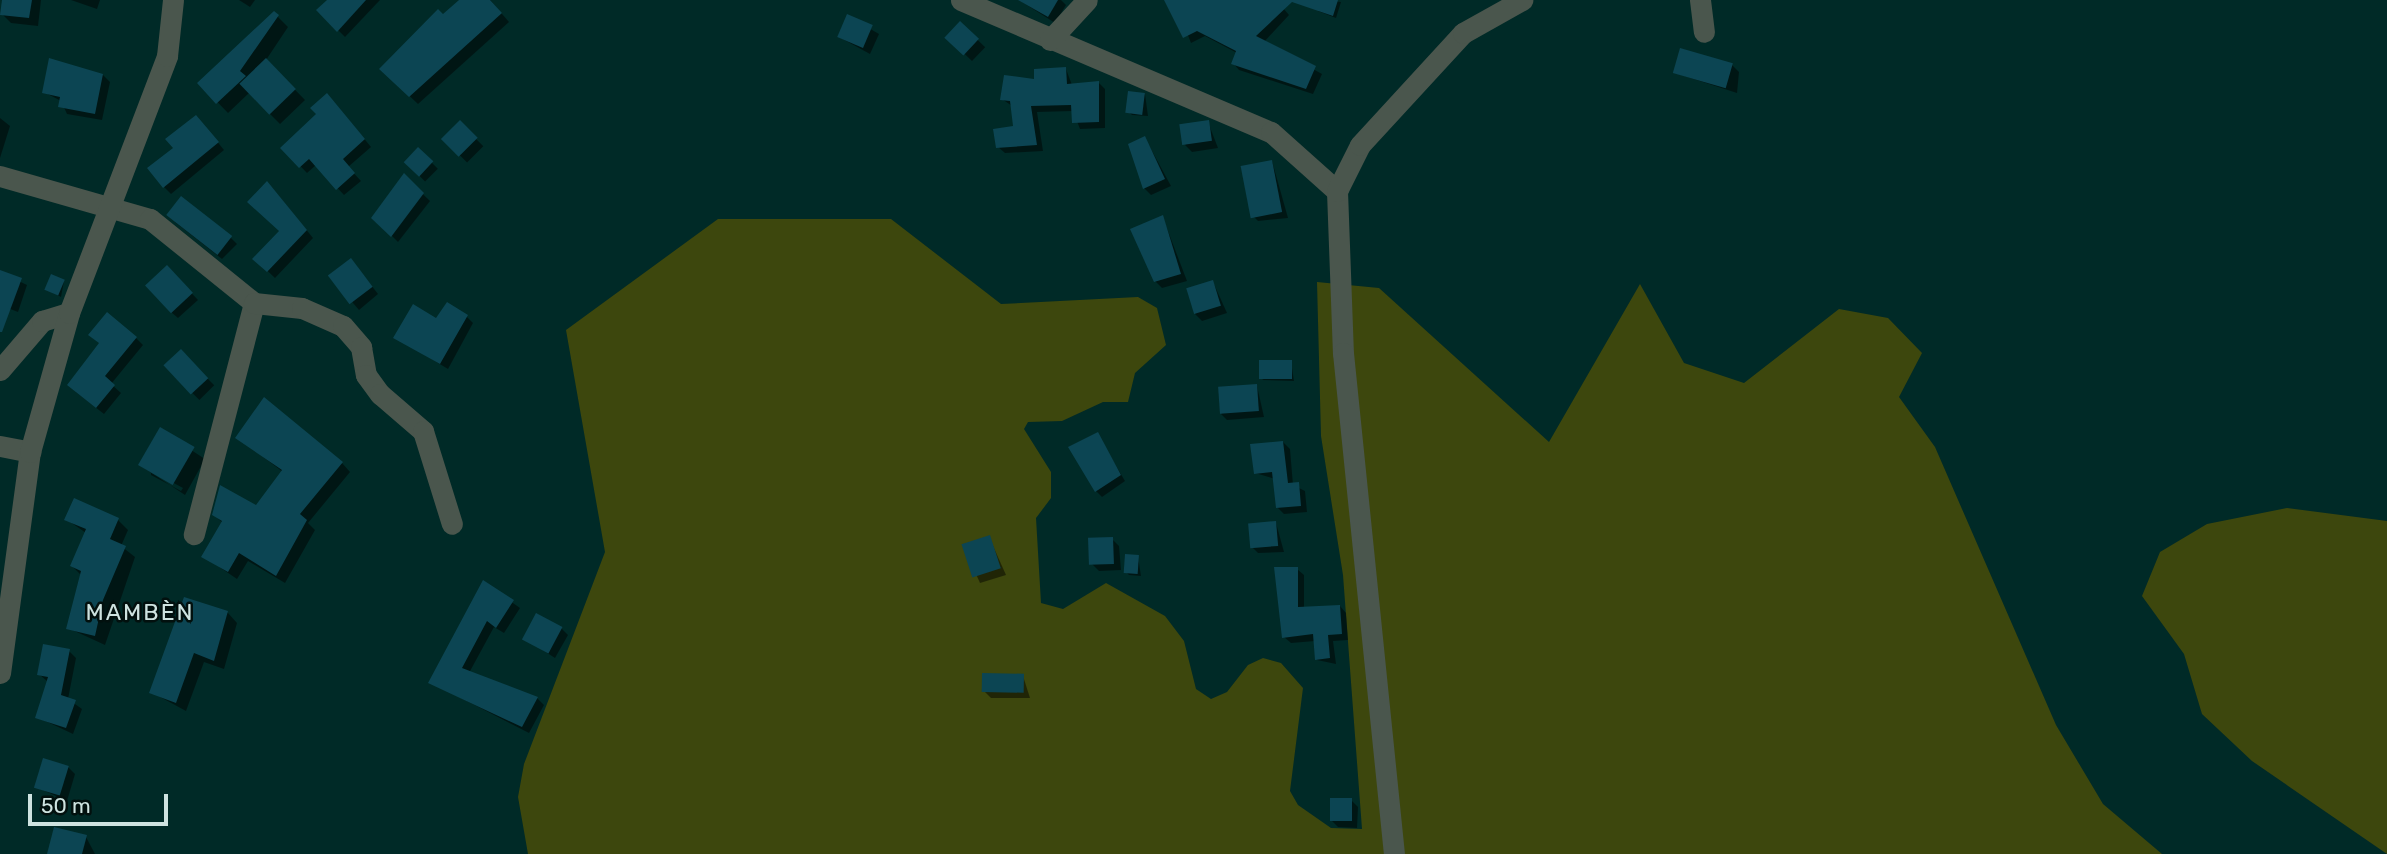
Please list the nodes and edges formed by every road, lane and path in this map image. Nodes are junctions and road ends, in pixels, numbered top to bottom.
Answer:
1 (173, 0) edge
2 (961, 0) edge
3 (1087, 0) edge
4 (1522, 0) edge
5 (1700, 0) edge
6 (1704, 32) dead end
7 (1050, 40) junction
8 (0, 176) edge
9 (1337, 191) junction
10 (111, 211) junction
11 (254, 303) junction
12 (69, 313) junction
13 (0, 370) edge
14 (0, 446) edge
15 (30, 452) junction
16 (452, 523) dead end
17 (194, 534) dead end
18 (0, 673) edge
19 (1394, 854) edge

1 - 10 street
2 - 7 street
3 - 7 street
4 - 9 street
5 - 6 street
7 - 9 street
8 - 10 street
9 - 19 street
10 - 11 street
10 - 12 street
11 - 16 street
11 - 17 street
12 - 13 street
12 - 15 street
14 - 15 street
15 - 18 street

